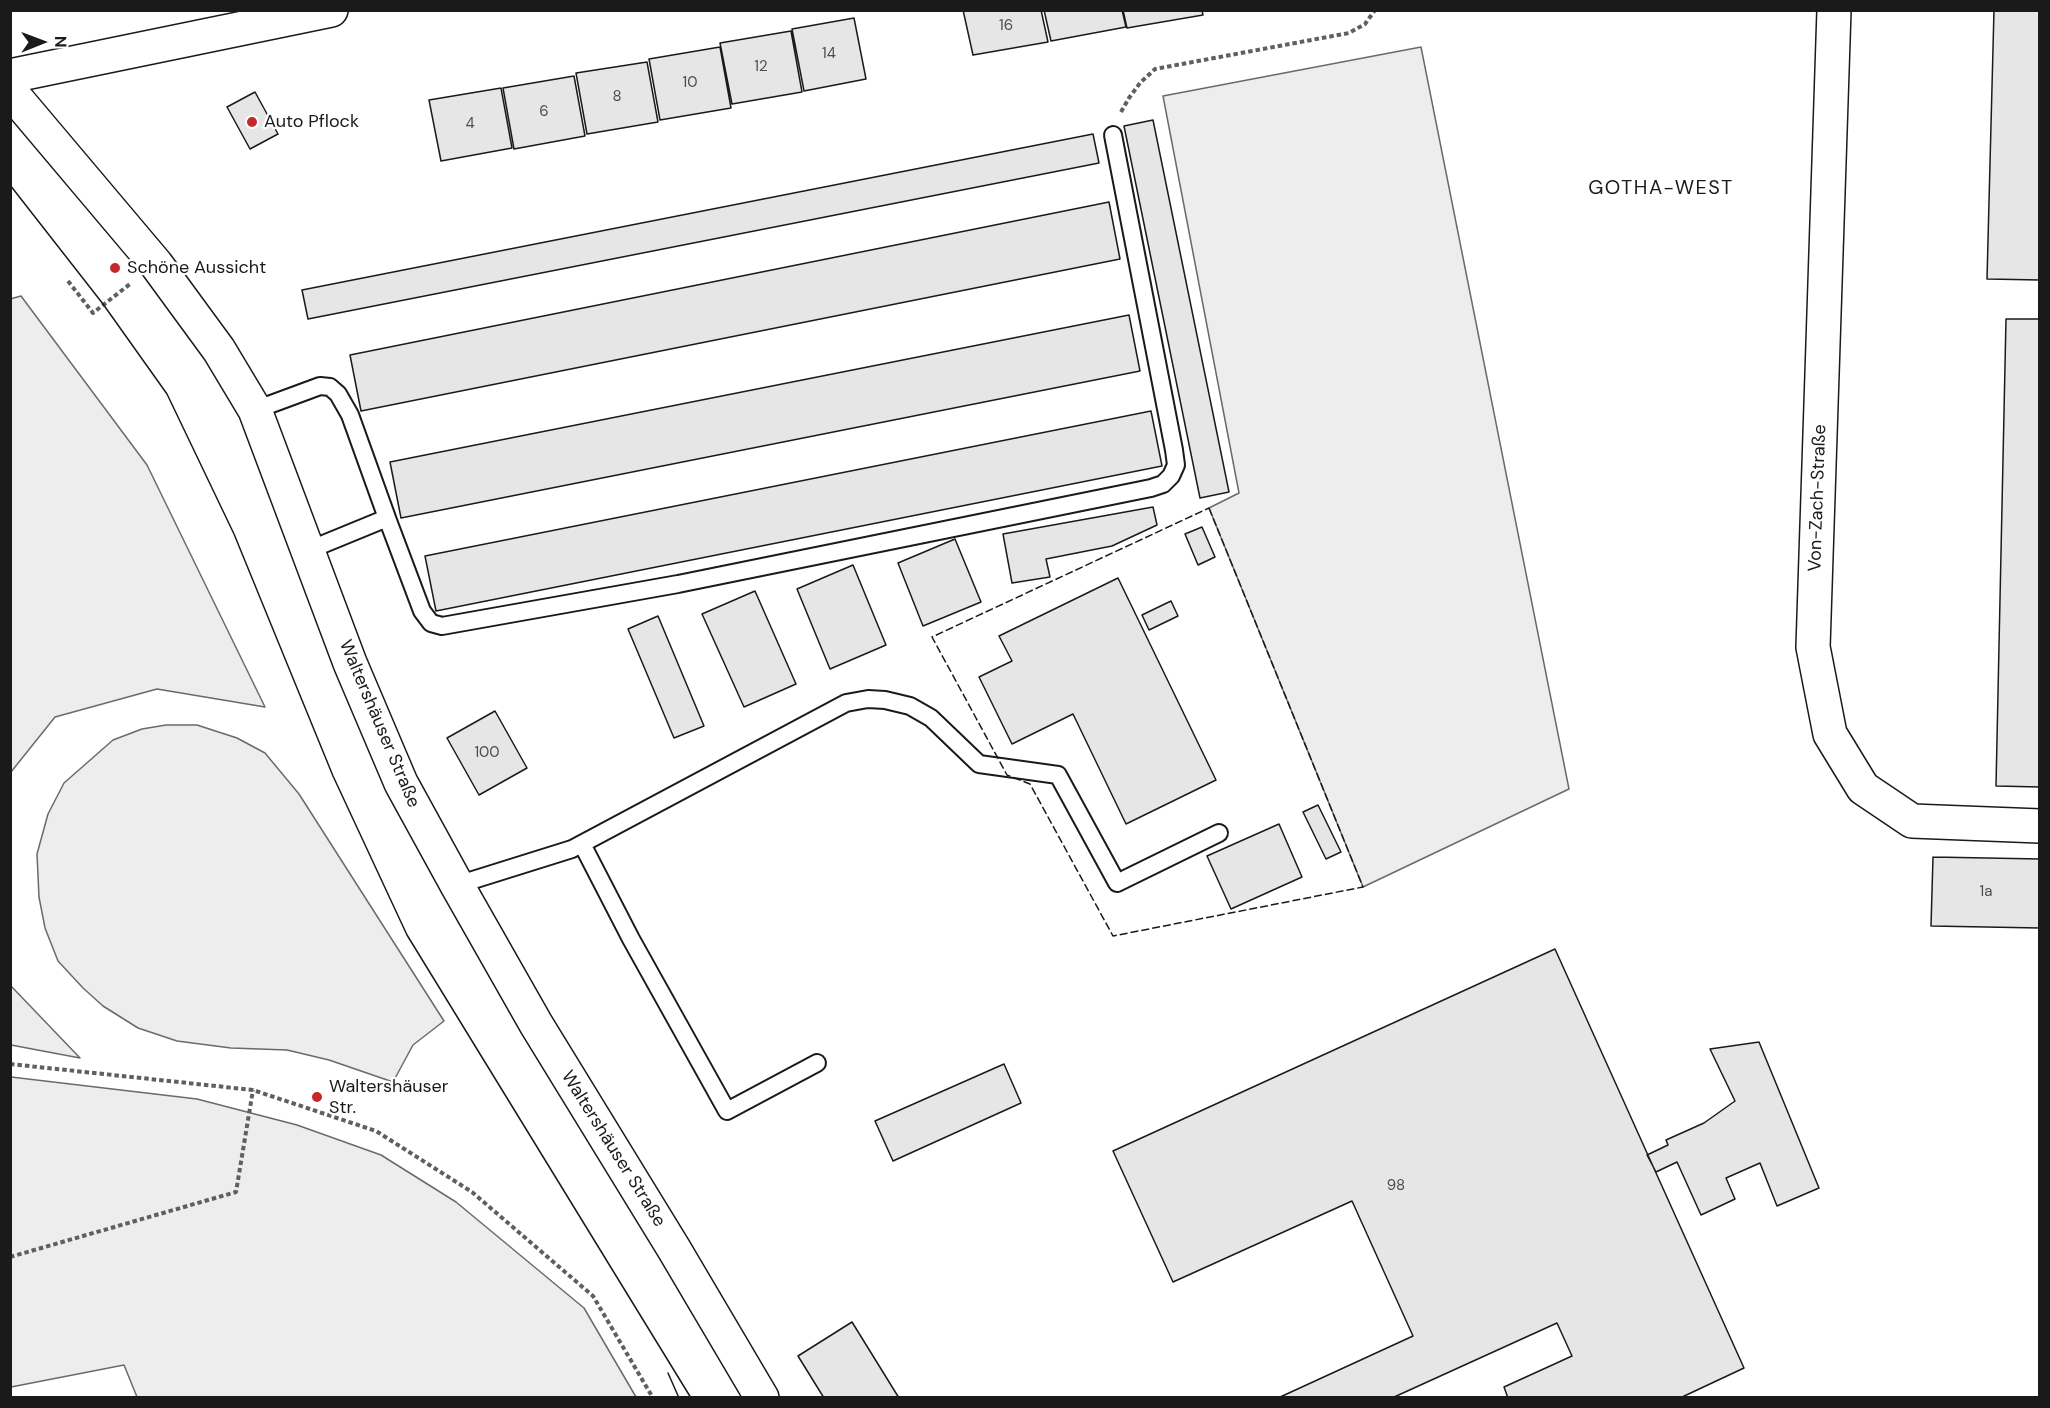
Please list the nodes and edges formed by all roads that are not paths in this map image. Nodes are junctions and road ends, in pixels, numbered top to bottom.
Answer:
1 (331, 10) edge
2 (1834, 10) edge
3 (10, 76) edge
4 (10, 91) edge
5 (1113, 135) road end
6 (255, 410) junction
7 (387, 518) junction
8 (309, 550) junction
9 (2040, 826) edge
10 (1219, 833) dead end
11 (582, 844) junction
12 (457, 885) junction
13 (817, 1063) dead end
14 (762, 1398) edge

1 - 3 main road
2 - 9 main road, Von-Zach-Straße
4 - 6 main road, Waltershäuser Straße
5 - 7 lane
6 - 7 lane
6 - 8 main road, Waltershäuser Straße
7 - 8 lane
8 - 12 main road, Waltershäuser Straße
10 - 11 lane
11 - 12 lane
11 - 13 lane
12 - 14 main road, Waltershäuser Straße

